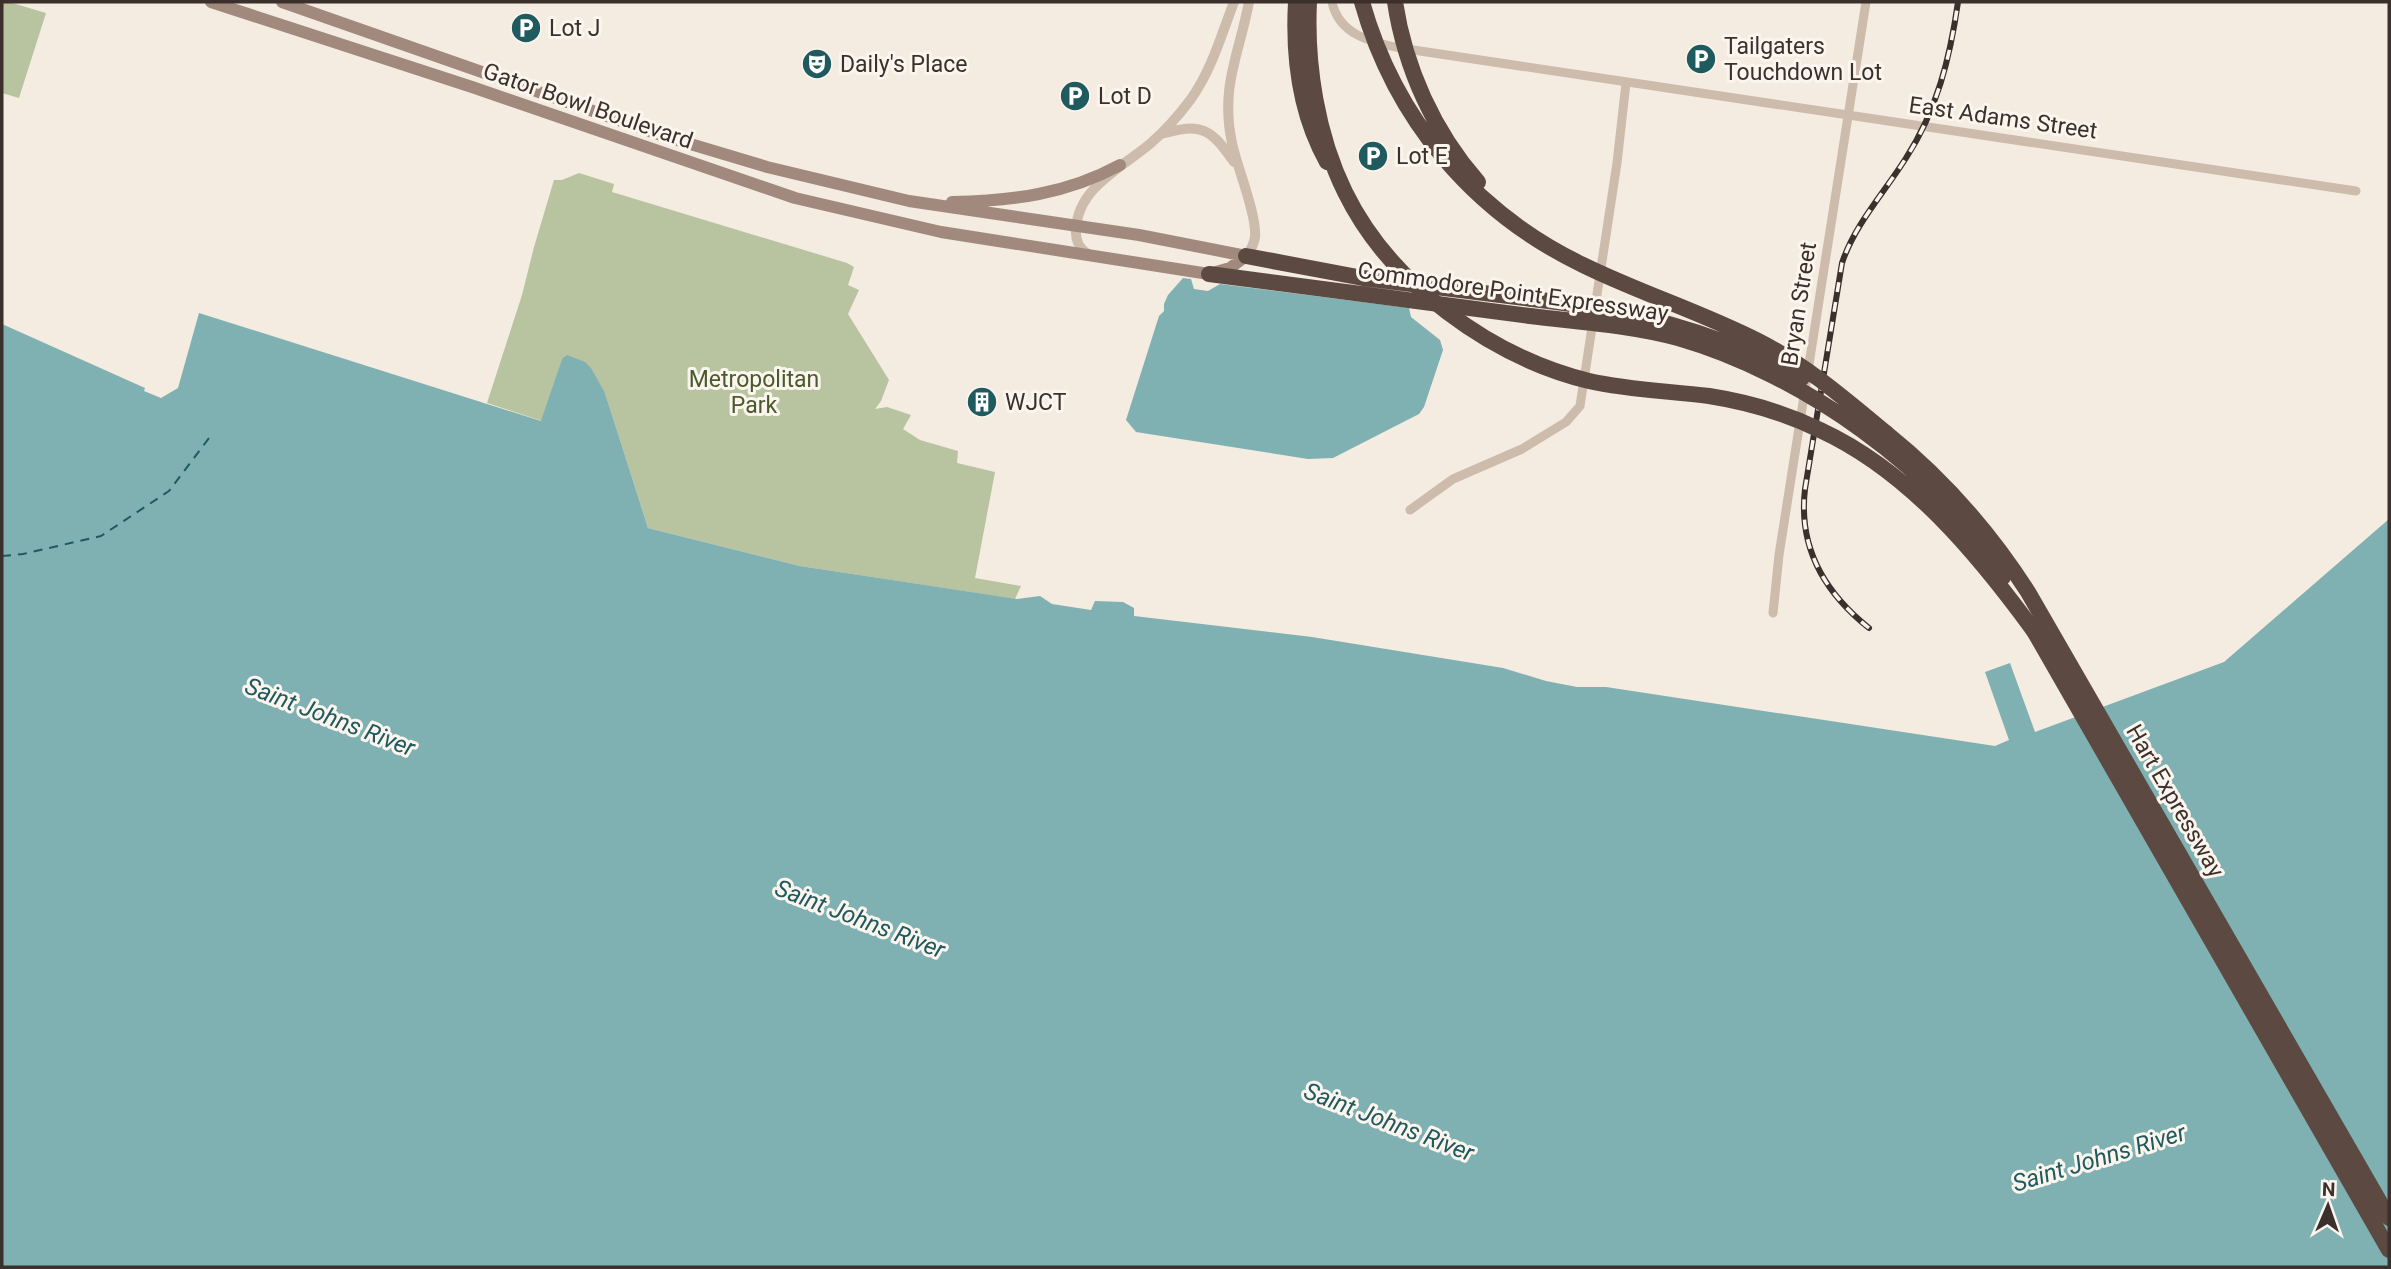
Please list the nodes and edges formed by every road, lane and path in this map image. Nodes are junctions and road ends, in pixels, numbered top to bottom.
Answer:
1 (211, 2) edge
2 (282, 2) edge
3 (1234, 2) edge
4 (1249, 2) edge
5 (1296, 2) edge
6 (1310, 2) edge
7 (1332, 2) edge
8 (1362, 2) edge
9 (1395, 2) edge
10 (1866, 2) edge
11 (1626, 83) junction
12 (1848, 115) junction
13 (1161, 134) junction
14 (1121, 165) junction
15 (1239, 171) junction
16 (2356, 191) dead end
17 (1345, 192) junction
18 (909, 201) junction
19 (1076, 226) junction
20 (956, 234) joint
21 (1556, 251) junction
22 (1090, 255) junction
23 (1246, 256) junction
24 (1209, 274) junction
25 (1886, 433) junction
26 (1410, 510) dead end
27 (1773, 613) dead end
28 (2034, 631) junction
29 (2389, 1218) edge
30 (2389, 1250) edge

1 - 20 main road, Gator Bowl Boulevard
2 - 18 main road, Gator Bowl Boulevard
3 - 13 street
4 - 15 street
5 - 17 highway, bridge
6 - 17 highway, bridge
7 - 11 street, East Adams Street
8 - 21 highway, bridge
9 - 21 highway, bridge
10 - 12 street, Bryan Street
11 - 12 street, East Adams Street
11 - 26 street
12 - 16 street, East Adams Street
12 - 27 street, Bryan Street
13 - 14 street
13 - 15 street
14 - 18 main road
14 - 19 street
15 - 23 street
17 - 28 highway, bridge
18 - 19 main road, Commodore Point Expressway
19 - 22 street
19 - 23 main road, Commodore Point Expressway
20 - 22 main road, Commodore Point Expressway
21 - 25 highway, bridge
22 - 24 main road, Commodore Point Expressway
23 - 24 main road
23 - 25 highway, Commodore Point Expressway, bridge
24 - 28 highway, Commodore Point Expressway, bridge
25 - 29 highway, Hart Expressway
28 - 30 highway, Hart Expressway

